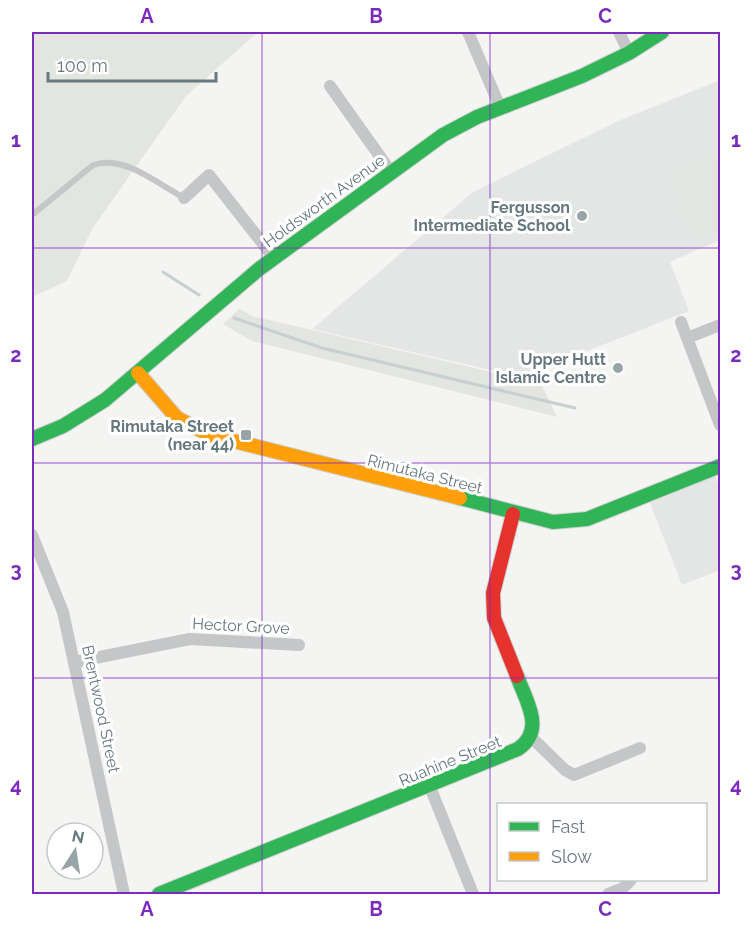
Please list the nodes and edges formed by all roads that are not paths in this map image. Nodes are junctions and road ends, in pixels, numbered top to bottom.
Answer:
1 (468, 32) edge
2 (619, 32) edge
3 (662, 32) edge
4 (628, 53) junction
5 (330, 86) dead end
6 (500, 107) junction
7 (392, 172) junction
8 (184, 198) joint
9 (32, 215) edge
10 (274, 258) junction
11 (681, 322) dead end
12 (720, 325) edge
13 (687, 338) junction
14 (138, 373) junction
15 (720, 425) edge
16 (32, 440) edge
17 (720, 466) edge
18 (513, 514) junction
19 (32, 535) edge
20 (299, 645) dead end
21 (75, 662) junction
22 (531, 737) junction
23 (640, 748) dead end
24 (430, 787) junction
25 (629, 881) edge
26 (124, 894) edge
27 (159, 894) edge
28 (473, 894) edge
29 (608, 894) edge

1 - 6 street
2 - 4 street
3 - 4 street, Holdsworth Avenue
4 - 6 street, Holdsworth Avenue
5 - 7 street
6 - 7 street, Holdsworth Avenue
7 - 10 street, Holdsworth Avenue
8 - 9 lane
8 - 10 street
10 - 14 street, Holdsworth Avenue
11 - 13 street
12 - 13 street
13 - 15 street
14 - 16 street, Holdsworth Avenue
14 - 18 street, Rimutaka Street
17 - 18 street, Rimutaka Street
18 - 22 street
19 - 21 street, Brentwood Street
20 - 21 street, Hector Grove
21 - 26 street, Brentwood Street
22 - 23 street
22 - 24 street, Ruahine Street
24 - 27 street, Ruahine Street
24 - 28 street
25 - 29 street

